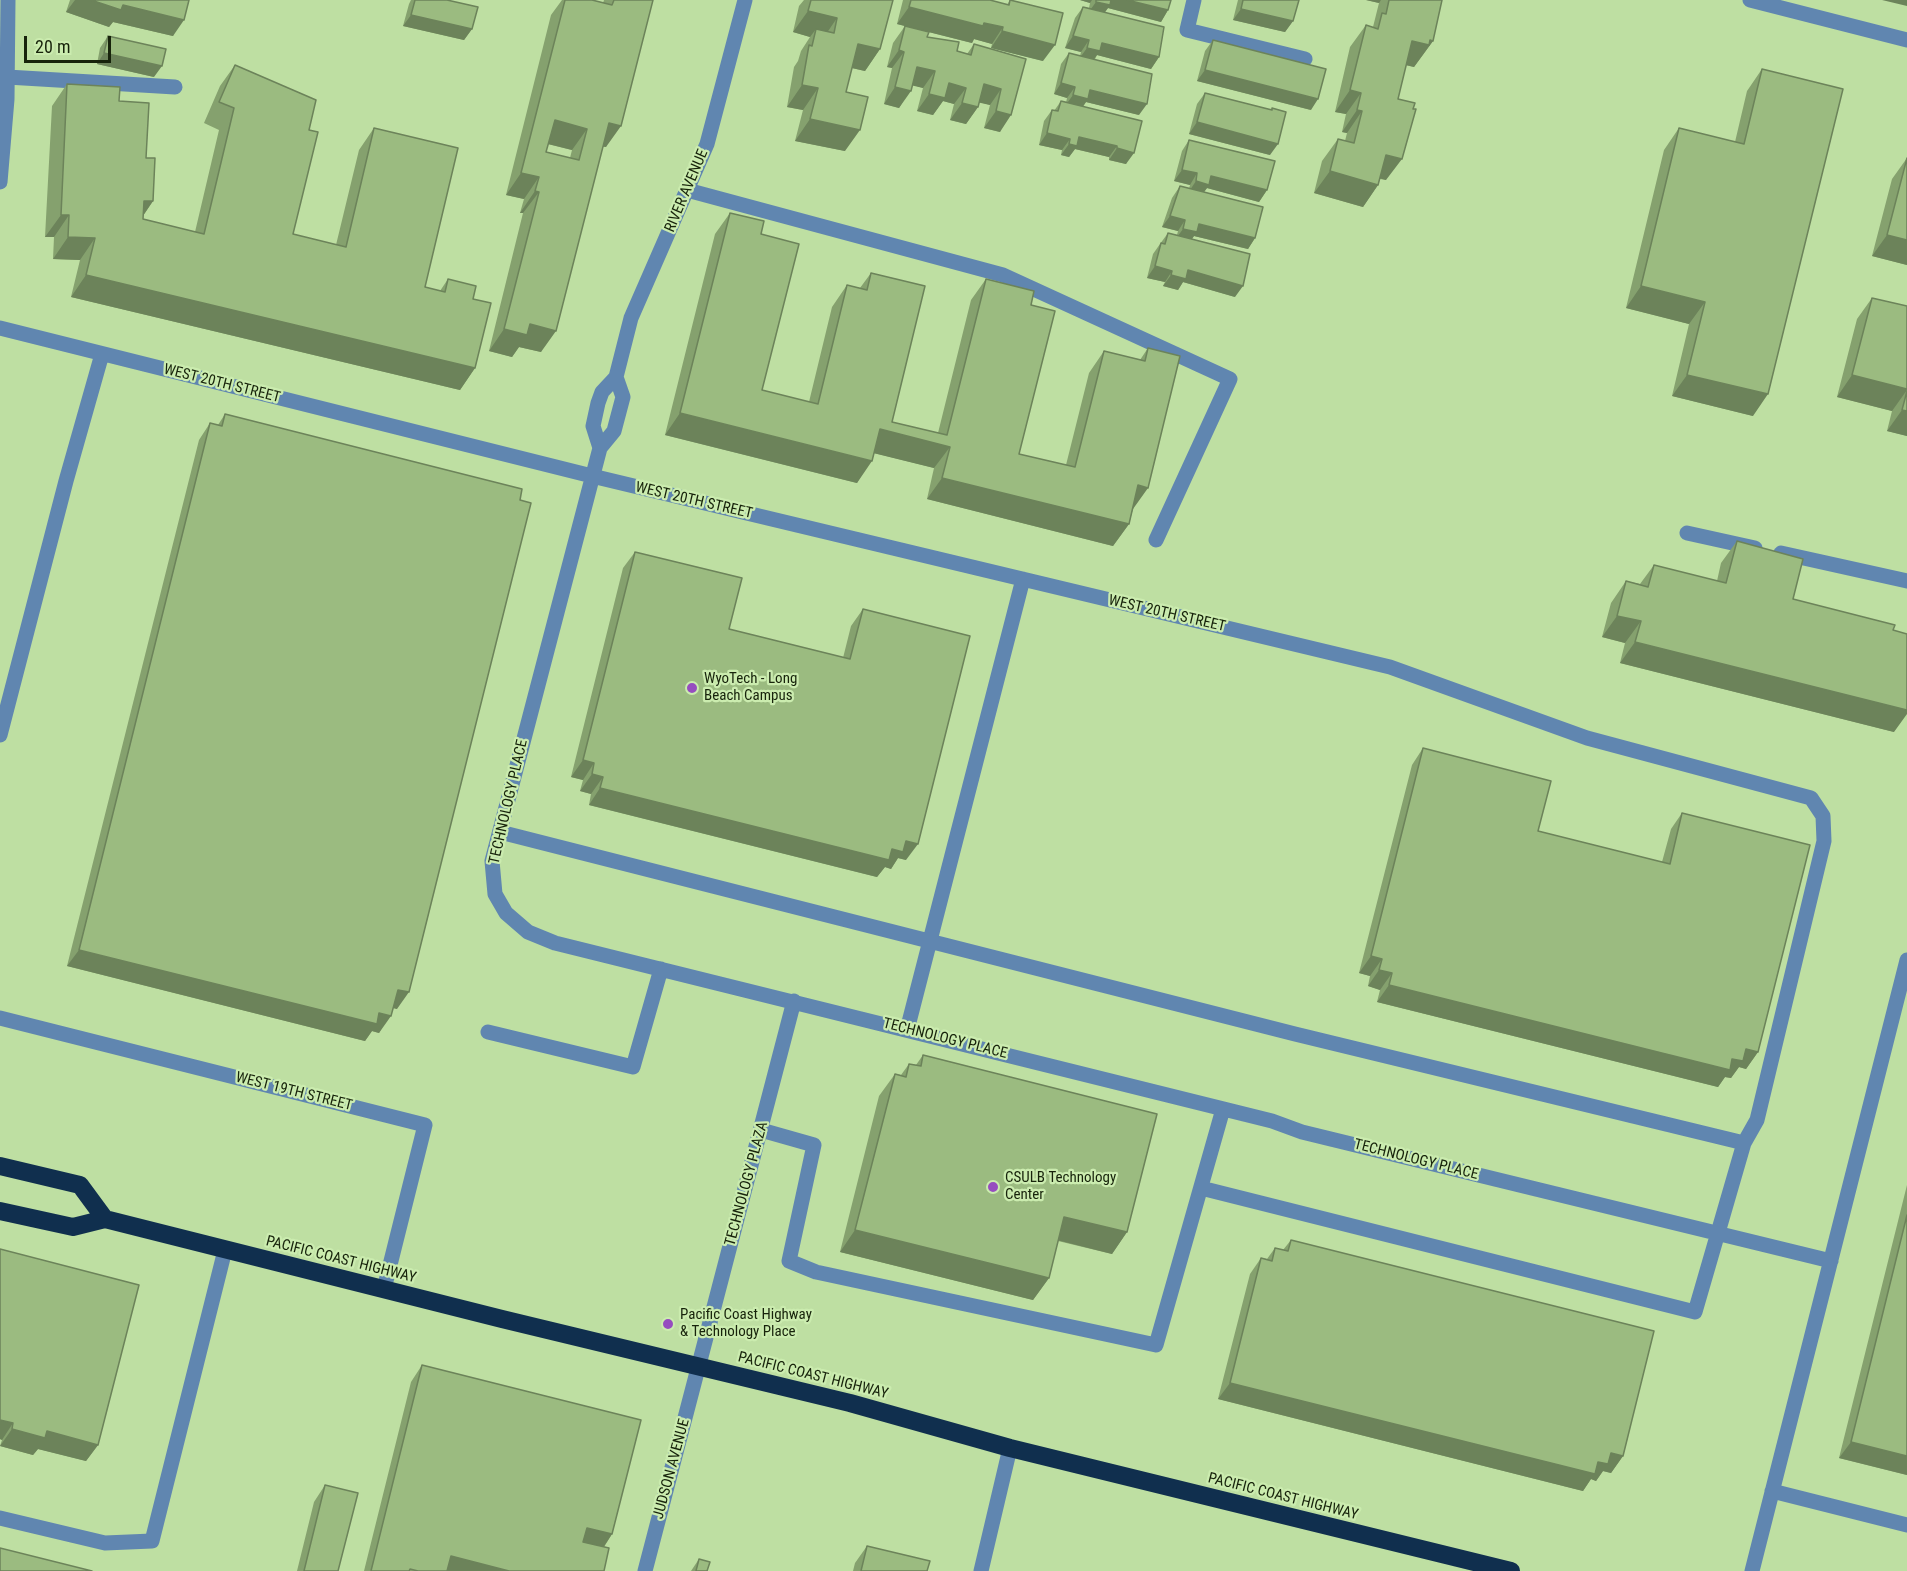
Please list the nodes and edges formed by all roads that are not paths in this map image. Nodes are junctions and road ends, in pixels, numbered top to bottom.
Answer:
1 (8, 0) edge
2 (745, 0) edge
3 (1194, 0) edge
4 (1750, 0) edge
5 (1907, 40) edge
6 (1305, 59) dead end
7 (7, 77) junction
8 (175, 87) dead end
9 (0, 182) edge
10 (687, 190) junction
11 (0, 328) edge
12 (102, 354) junction
13 (616, 377) junction
14 (600, 448) junction
15 (592, 476) junction
16 (1687, 533) dead end
17 (1156, 540) dead end
18 (1023, 579) junction
19 (1907, 581) edge
20 (0, 735) edge
21 (500, 832) junction
22 (930, 940) junction
23 (1907, 960) edge
24 (661, 969) junction
25 (794, 1002) junction
26 (0, 1018) edge
27 (907, 1030) junction
28 (488, 1032) dead end
29 (1223, 1109) junction
30 (761, 1131) junction
31 (1744, 1143) junction
32 (0, 1166) edge
33 (1201, 1188) junction
34 (0, 1211) edge
35 (105, 1219) junction
36 (0, 1225) edge
37 (60, 1225) junction
38 (1720, 1234) junction
39 (225, 1250) junction
40 (1831, 1261) junction
41 (384, 1289) junction
42 (699, 1366) junction
43 (1010, 1448) junction
44 (1772, 1491) junction
45 (0, 1518) edge
46 (1907, 1525) edge
47 (645, 1571) edge
48 (981, 1571) edge
49 (1511, 1571) edge
50 (1752, 1571) edge

1 - 7 street
2 - 10 street, RIVER AVENUE
3 - 6 street
4 - 5 street
7 - 8 street
7 - 9 street
10 - 13 street, RIVER AVENUE
10 - 17 street
11 - 12 street, WEST 20TH STREET
12 - 15 street, WEST 20TH STREET
12 - 20 street
13 - 14 street, RIVER AVENUE
13 - 14 street, RIVER AVENUE
14 - 15 street, RIVER AVENUE
15 - 18 street, WEST 20TH STREET
15 - 21 street, TECHNOLOGY PLACE
16 - 19 street
18 - 22 street
18 - 31 street, WEST 20TH STREET
21 - 22 street
21 - 24 street, TECHNOLOGY PLACE
22 - 27 street
22 - 31 street
23 - 40 street
24 - 25 street, TECHNOLOGY PLACE
24 - 28 street
25 - 27 street, TECHNOLOGY PLACE
25 - 30 street, TECHNOLOGY PLAZA
26 - 41 street, WEST 19TH STREET
27 - 29 street, TECHNOLOGY PLACE
29 - 33 street
29 - 38 street, TECHNOLOGY PLACE
30 - 33 street
30 - 42 street, TECHNOLOGY PLAZA
31 - 38 street, WEST 20TH STREET
32 - 35 highway
33 - 38 street, WEST 20TH STREET
34 - 37 highway, PACIFIC COAST HIGHWAY
35 - 37 highway, PACIFIC COAST HIGHWAY
35 - 39 highway, PACIFIC COAST HIGHWAY
36 - 37 highway
38 - 40 street, TECHNOLOGY PLACE
39 - 41 highway, PACIFIC COAST HIGHWAY
39 - 45 street
40 - 44 street
41 - 42 highway, PACIFIC COAST HIGHWAY
42 - 43 highway, PACIFIC COAST HIGHWAY
42 - 47 street, JUDSON AVENUE
43 - 48 street
43 - 49 highway, PACIFIC COAST HIGHWAY
44 - 46 street
44 - 50 street

